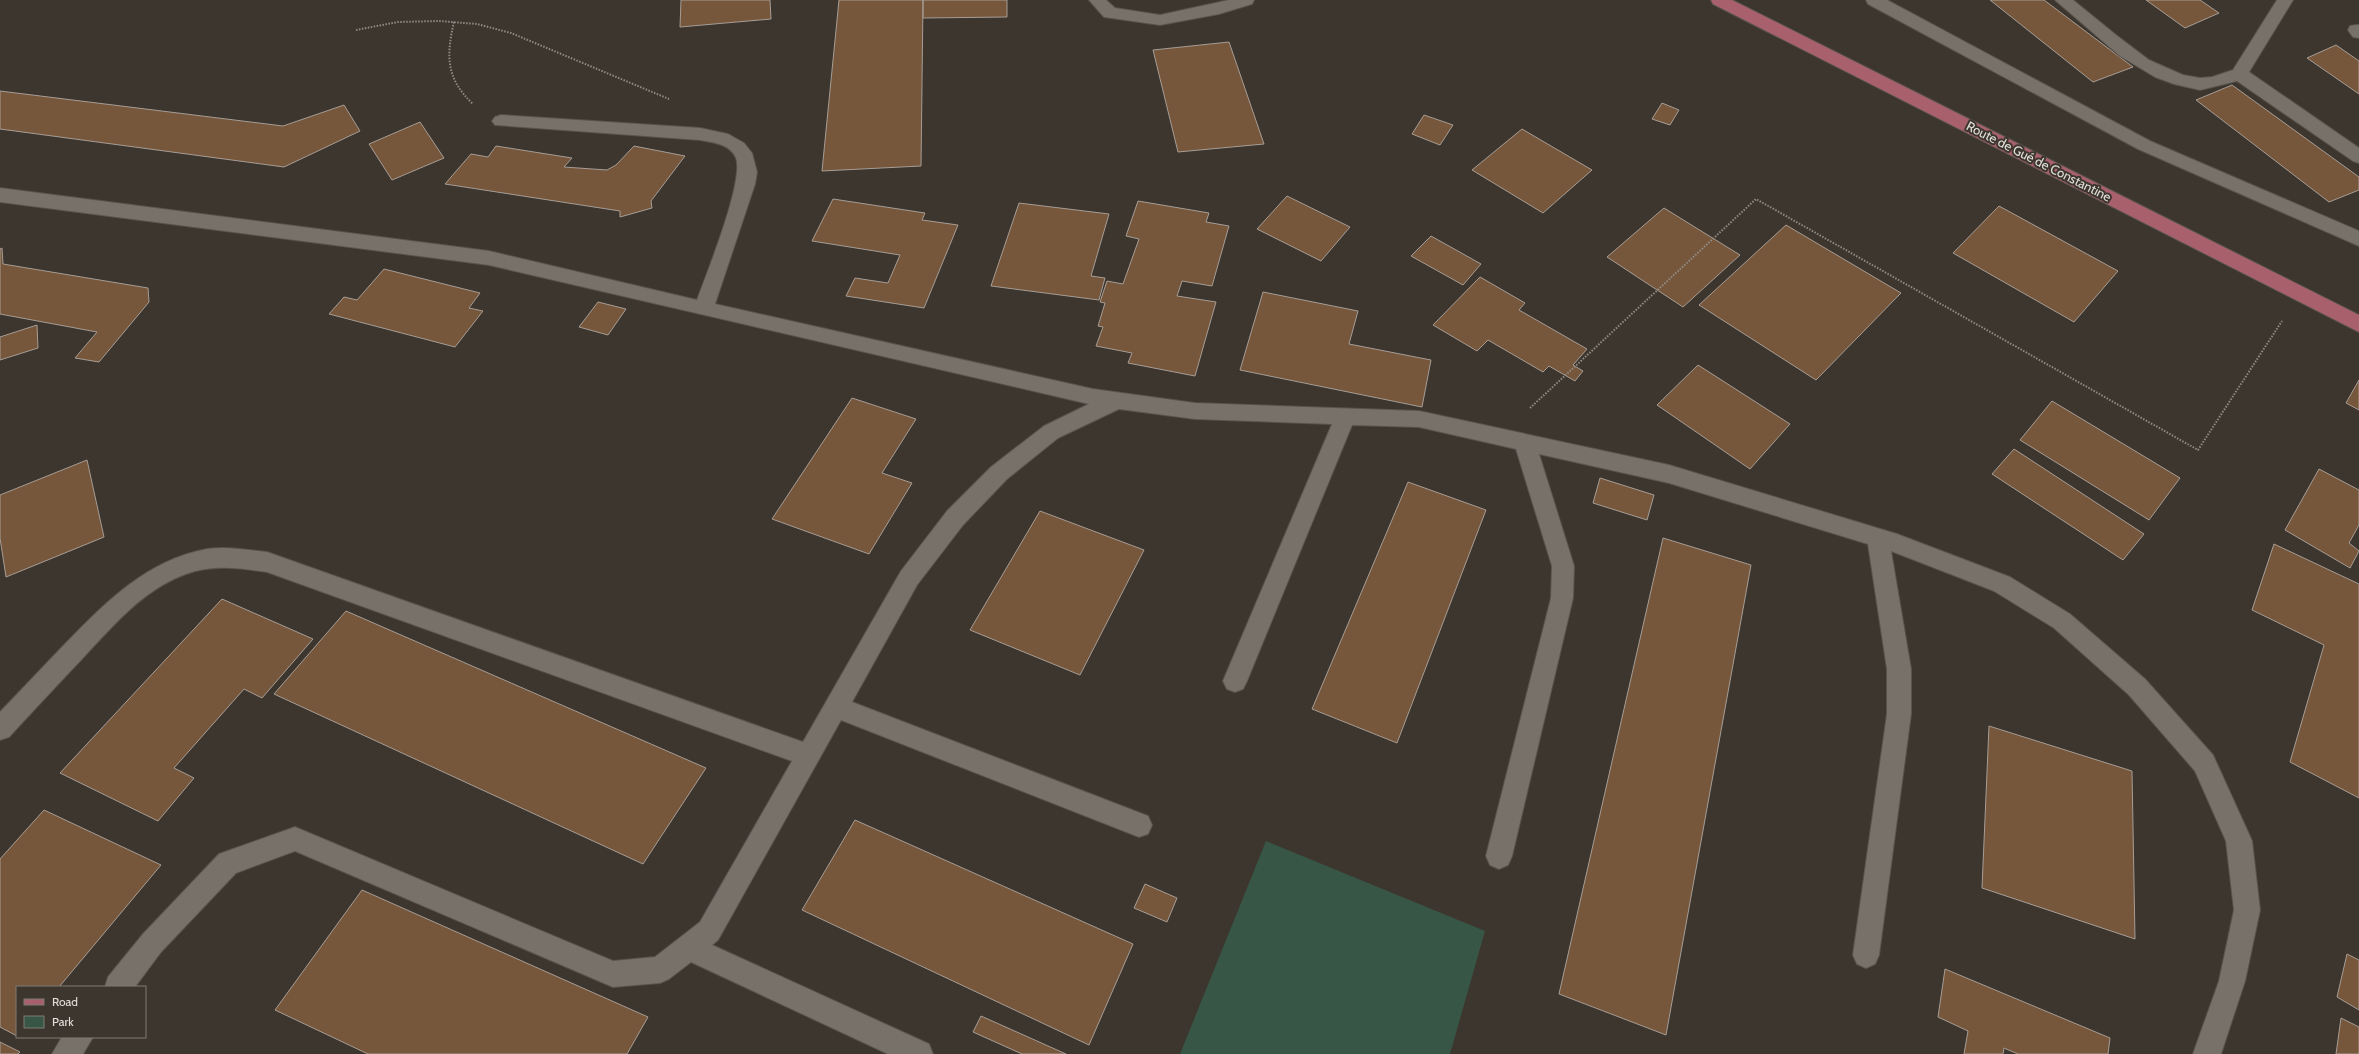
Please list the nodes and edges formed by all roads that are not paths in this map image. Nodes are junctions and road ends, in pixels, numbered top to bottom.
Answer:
1 (1097, 0) edge
2 (1246, 0) edge
3 (1719, 0) edge
4 (1874, 0) edge
5 (2063, 0) edge
6 (2285, 0) edge
7 (2239, 74) junction
8 (501, 121) road end
9 (2359, 157) edge
10 (0, 195) edge
11 (2359, 239) edge
12 (704, 309) junction
13 (2359, 324) edge
14 (1118, 400) junction
15 (1345, 417) junction
16 (1525, 443) junction
17 (1878, 537) junction
18 (1235, 681) dead end
19 (836, 707) junction
20 (0, 729) edge
21 (808, 755) junction
22 (1139, 825) dead end
23 (1499, 856) dead end
24 (689, 948) junction
25 (1866, 955) dead end
26 (119, 986) edge
27 (78, 1038) edge
28 (66, 1054) edge
29 (919, 1054) edge
30 (2207, 1054) edge

1 - 2 street
3 - 13 main road, Route de Gué de Constantine
4 - 11 street
5 - 7 street
6 - 7 street
7 - 9 street
8 - 12 street
10 - 12 street
12 - 14 street
14 - 15 street
14 - 19 street
15 - 16 street
15 - 18 street
16 - 17 street
16 - 23 street
17 - 25 street
17 - 30 street
19 - 21 street
19 - 22 street
20 - 21 street
21 - 24 street
24 - 26 street
24 - 29 street
27 - 28 street

